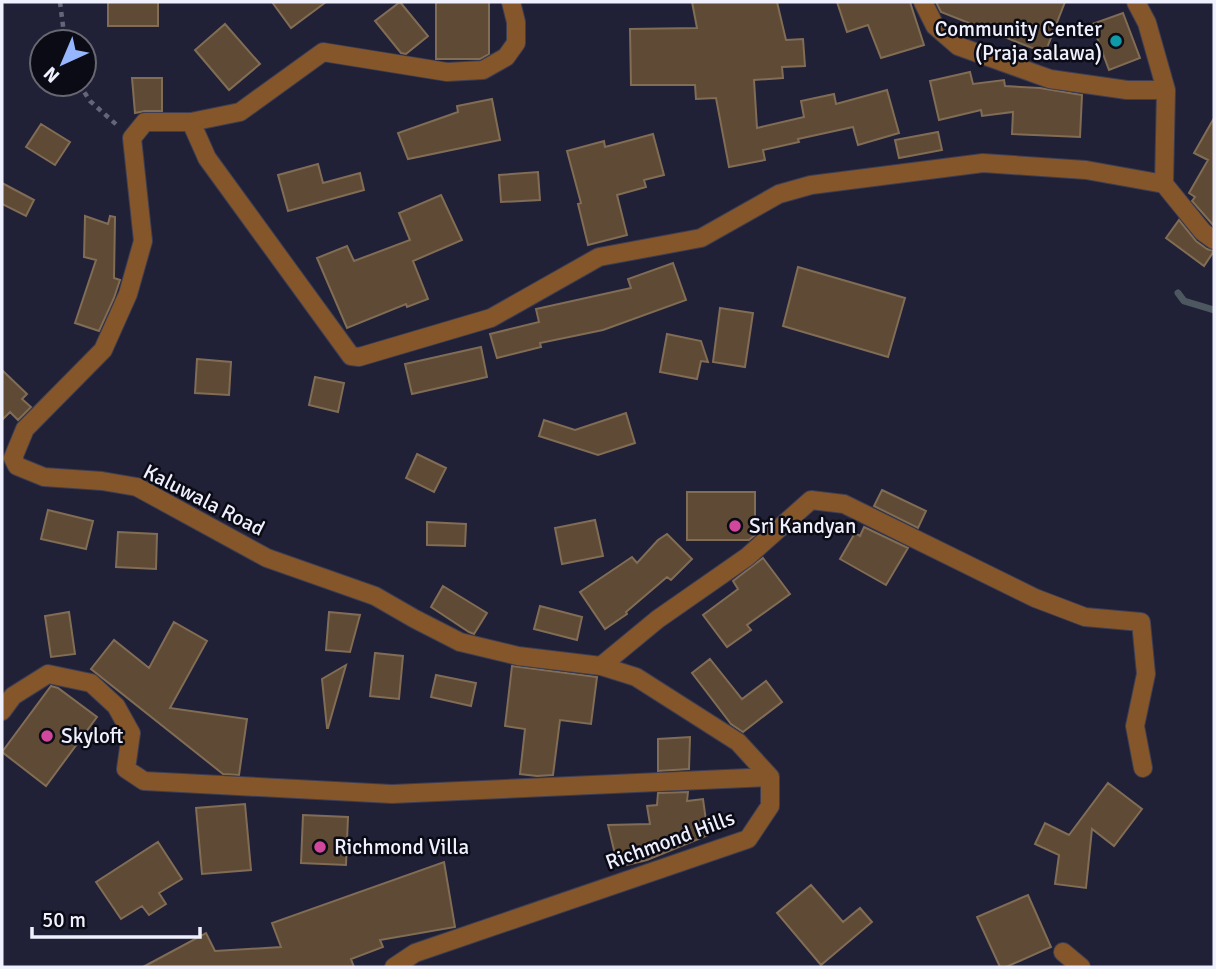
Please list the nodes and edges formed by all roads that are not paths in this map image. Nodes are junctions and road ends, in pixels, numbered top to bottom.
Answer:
1 (511, 2) edge
2 (923, 2) edge
3 (1136, 2) edge
4 (1166, 90) junction
5 (191, 122) junction
6 (1164, 184) junction
7 (1214, 240) edge
8 (601, 666) junction
9 (2, 711) edge
10 (1143, 768) dead end
11 (770, 777) junction
12 (1063, 952) dead end
13 (394, 967) edge
14 (1081, 967) edge

1 - 5 street
2 - 4 street
3 - 4 street
4 - 6 street
5 - 6 street
5 - 8 street, Kaluwala Road
6 - 7 street
8 - 10 street
8 - 11 street
9 - 11 street
11 - 13 street, Richmond Hills
12 - 14 street

